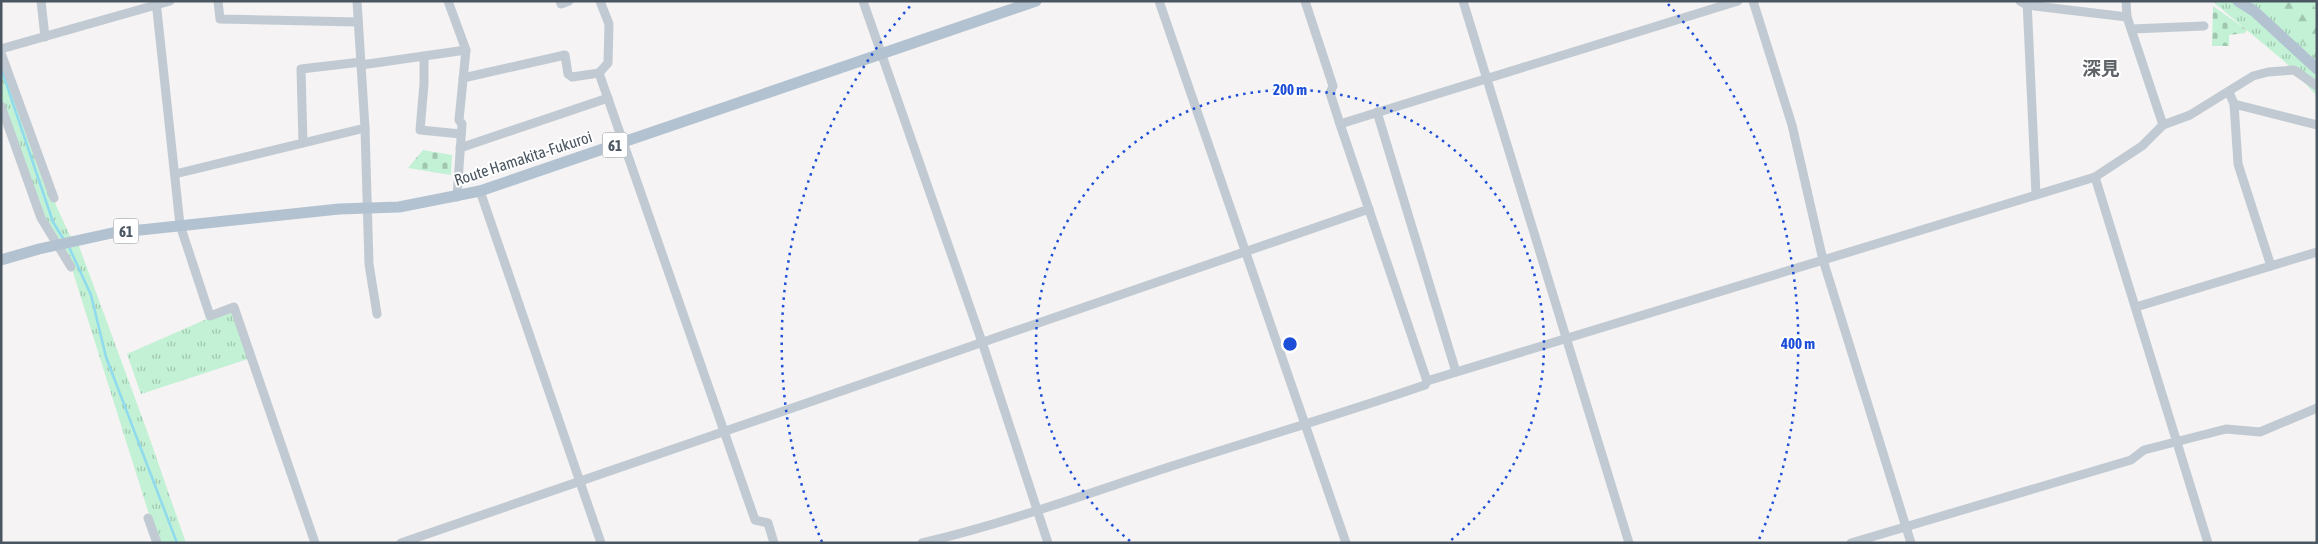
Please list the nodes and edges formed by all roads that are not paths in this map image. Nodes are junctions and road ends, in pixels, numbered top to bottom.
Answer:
1 (41, 1) edge
2 (170, 1) edge
3 (218, 1) edge
4 (357, 1) edge
5 (448, 1) edge
6 (560, 1) edge
7 (569, 1) edge
8 (600, 1) edge
9 (863, 1) edge
10 (1036, 1) edge
11 (1159, 1) edge
12 (1305, 1) edge
13 (1463, 1) edge
14 (1738, 1) edge
15 (1753, 1) edge
16 (2126, 1) edge
17 (2238, 1) edge
18 (2025, 2) edge
19 (156, 3) edge
20 (1012, 5) edge
21 (2127, 16) junction
22 (358, 22) junction
23 (2204, 26) dead end
24 (2132, 29) junction
25 (45, 37) junction
26 (466, 50) junction
27 (1, 51) edge
28 (881, 53) junction
29 (424, 56) junction
30 (361, 64) junction
31 (2317, 69) edge
32 (599, 73) junction
33 (463, 78) junction
34 (1487, 78) junction
35 (2317, 86) edge
36 (2229, 92) junction
37 (608, 98) junction
38 (2234, 104) junction
39 (2, 111) edge
40 (1377, 112) junction
41 (1340, 124) junction
42 (2163, 125) junction
43 (2317, 126) edge
44 (365, 128) junction
45 (461, 134) junction
46 (623, 142) junction
47 (303, 143) junction
48 (460, 148) junction
49 (174, 174) junction
50 (2095, 177) junction
51 (480, 191) junction
52 (2036, 194) junction
53 (456, 197) junction
54 (54, 198) dead end
55 (367, 208) junction
56 (1369, 209) junction
57 (180, 225) junction
58 (64, 243) junction
59 (1246, 252) junction
60 (2317, 252) edge
61 (1, 260) edge
62 (1823, 260) junction
63 (2271, 266) junction
64 (71, 267) dead end
65 (2136, 307) junction
66 (377, 314) dead end
67 (1567, 339) junction
68 (982, 342) junction
69 (1456, 372) junction
70 (1427, 381) junction
71 (2317, 408) edge
72 (1305, 423) junction
73 (724, 432) junction
74 (2178, 442) junction
75 (579, 482) junction
76 (1037, 510) junction
77 (148, 518) dead end
78 (1906, 526) junction
79 (157, 543) edge
80 (315, 543) edge
81 (401, 543) edge
82 (600, 543) edge
83 (774, 543) edge
84 (922, 543) edge
85 (1048, 543) edge
86 (1346, 543) edge
87 (1629, 543) edge
88 (1851, 543) edge
89 (1911, 543) edge
90 (2208, 543) edge

1 - 25 street
2 - 19 street
3 - 22 street
4 - 22 street
5 - 26 street
6 - 7 street
8 - 32 street
9 - 28 street
10 - 20 main road, Route Hamakita-Fukuroi / 61
11 - 59 street
12 - 41 street
13 - 34 street
14 - 34 street
15 - 62 street
16 - 21 street
17 - 31 main road
18 - 21 street
18 - 52 street
19 - 25 street
19 - 49 street
20 - 28 main road, Route Hamakita-Fukuroi / 61
21 - 24 street
22 - 30 street
23 - 24 street
24 - 42 street
25 - 27 street
26 - 29 street
26 - 33 street
27 - 54 street
28 - 46 main road, Route Hamakita-Fukuroi / 61
28 - 68 street
29 - 30 street
29 - 45 street
30 - 44 street
30 - 47 street
32 - 33 street
32 - 37 street
33 - 45 street
34 - 40 street
34 - 67 street
35 - 36 street
36 - 38 street
36 - 42 street
37 - 46 street
37 - 48 street
38 - 43 street
38 - 63 street
39 - 58 street
40 - 41 street
40 - 69 street
41 - 56 street
42 - 50 street
44 - 47 street
44 - 55 street
45 - 48 street
46 - 51 main road, Route Hamakita-Fukuroi / 61
46 - 73 street
47 - 49 street
48 - 53 street
49 - 57 street
50 - 52 street
50 - 65 street
51 - 53 main road, Route Hamakita-Fukuroi / 61
51 - 75 street
52 - 62 street
53 - 55 main road, Route Hamakita-Fukuroi / 61
55 - 57 main road, Route Hamakita-Fukuroi / 61
55 - 66 street
56 - 59 street
56 - 70 street
57 - 58 main road, Route Hamakita-Fukuroi / 61
57 - 80 street
58 - 61 main road, Route Hamakita-Fukuroi / 61
58 - 64 street
59 - 68 street
59 - 72 street
60 - 63 street
62 - 67 street
62 - 78 street
63 - 65 street
65 - 74 street
67 - 69 street
67 - 87 street
68 - 73 street
68 - 76 street
69 - 70 street
70 - 72 street
71 - 74 street
72 - 76 street
72 - 86 street
73 - 75 street
73 - 83 street
74 - 78 street
74 - 90 street
75 - 81 street
75 - 82 street
76 - 84 street
76 - 85 street
77 - 79 street
78 - 88 street
78 - 89 street

